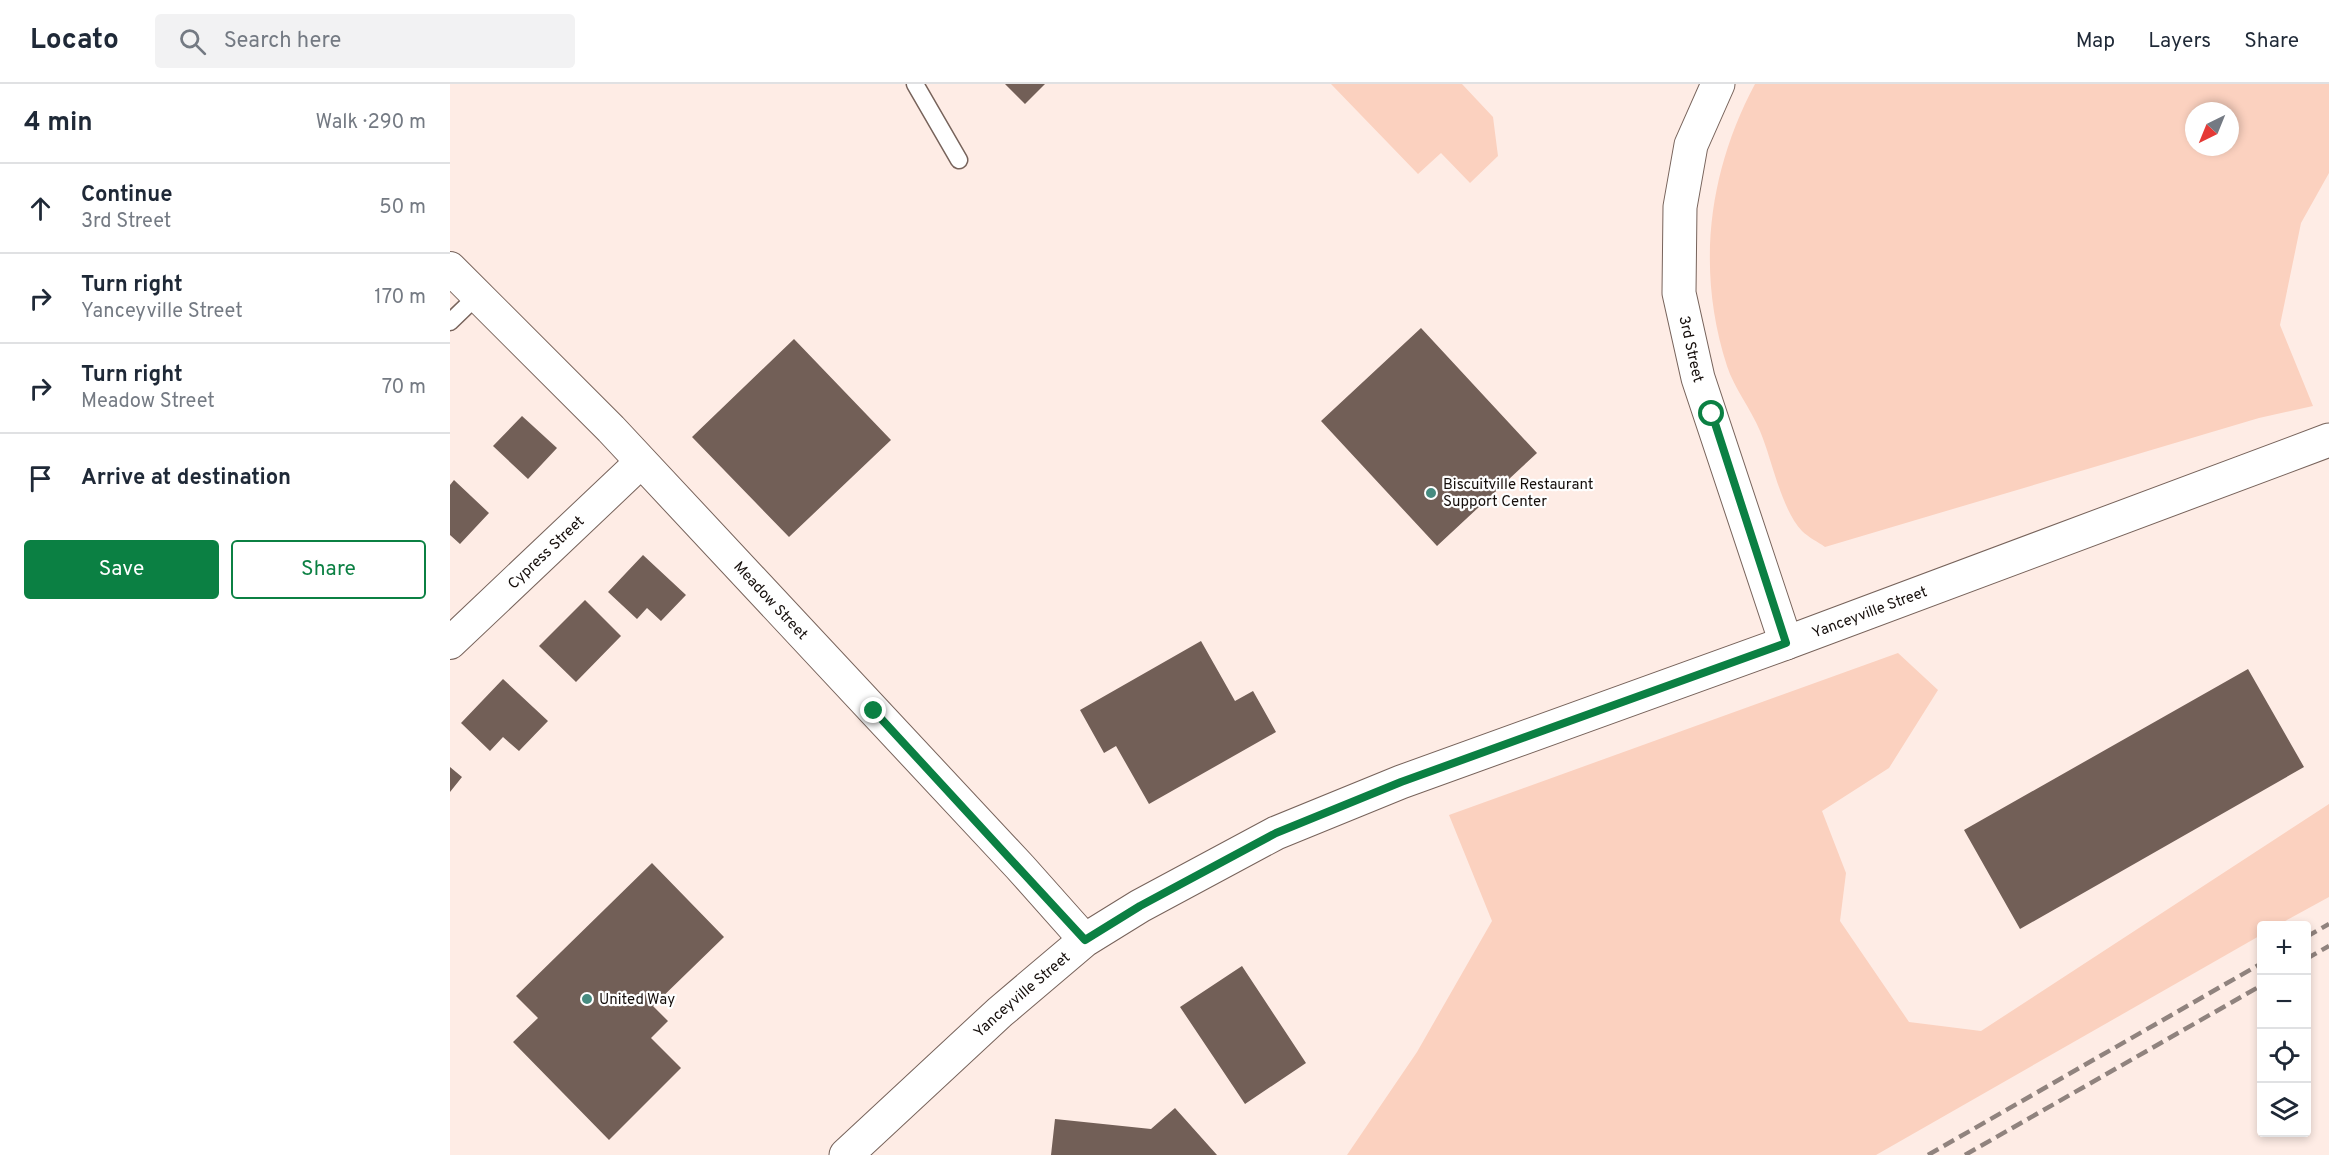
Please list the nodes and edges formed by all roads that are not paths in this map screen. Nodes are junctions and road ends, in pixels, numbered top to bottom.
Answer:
1 (915, 84) edge
2 (1718, 84) edge
3 (959, 160) dead end
4 (450, 268) edge
5 (478, 295) junction
6 (450, 322) edge
7 (2329, 440) edge
8 (641, 462) junction
9 (450, 643) edge
10 (1786, 643) junction
11 (1085, 940) junction
12 (846, 1155) edge

1 - 3 lane
2 - 10 main road, 3rd Street
4 - 5 street, Meadow Street
5 - 6 lane
5 - 8 street, Meadow Street
7 - 10 main road, Yanceyville Street
8 - 9 street, Cypress Street
8 - 11 street, Meadow Street
10 - 11 main road, Yanceyville Street
11 - 12 main road, Yanceyville Street

